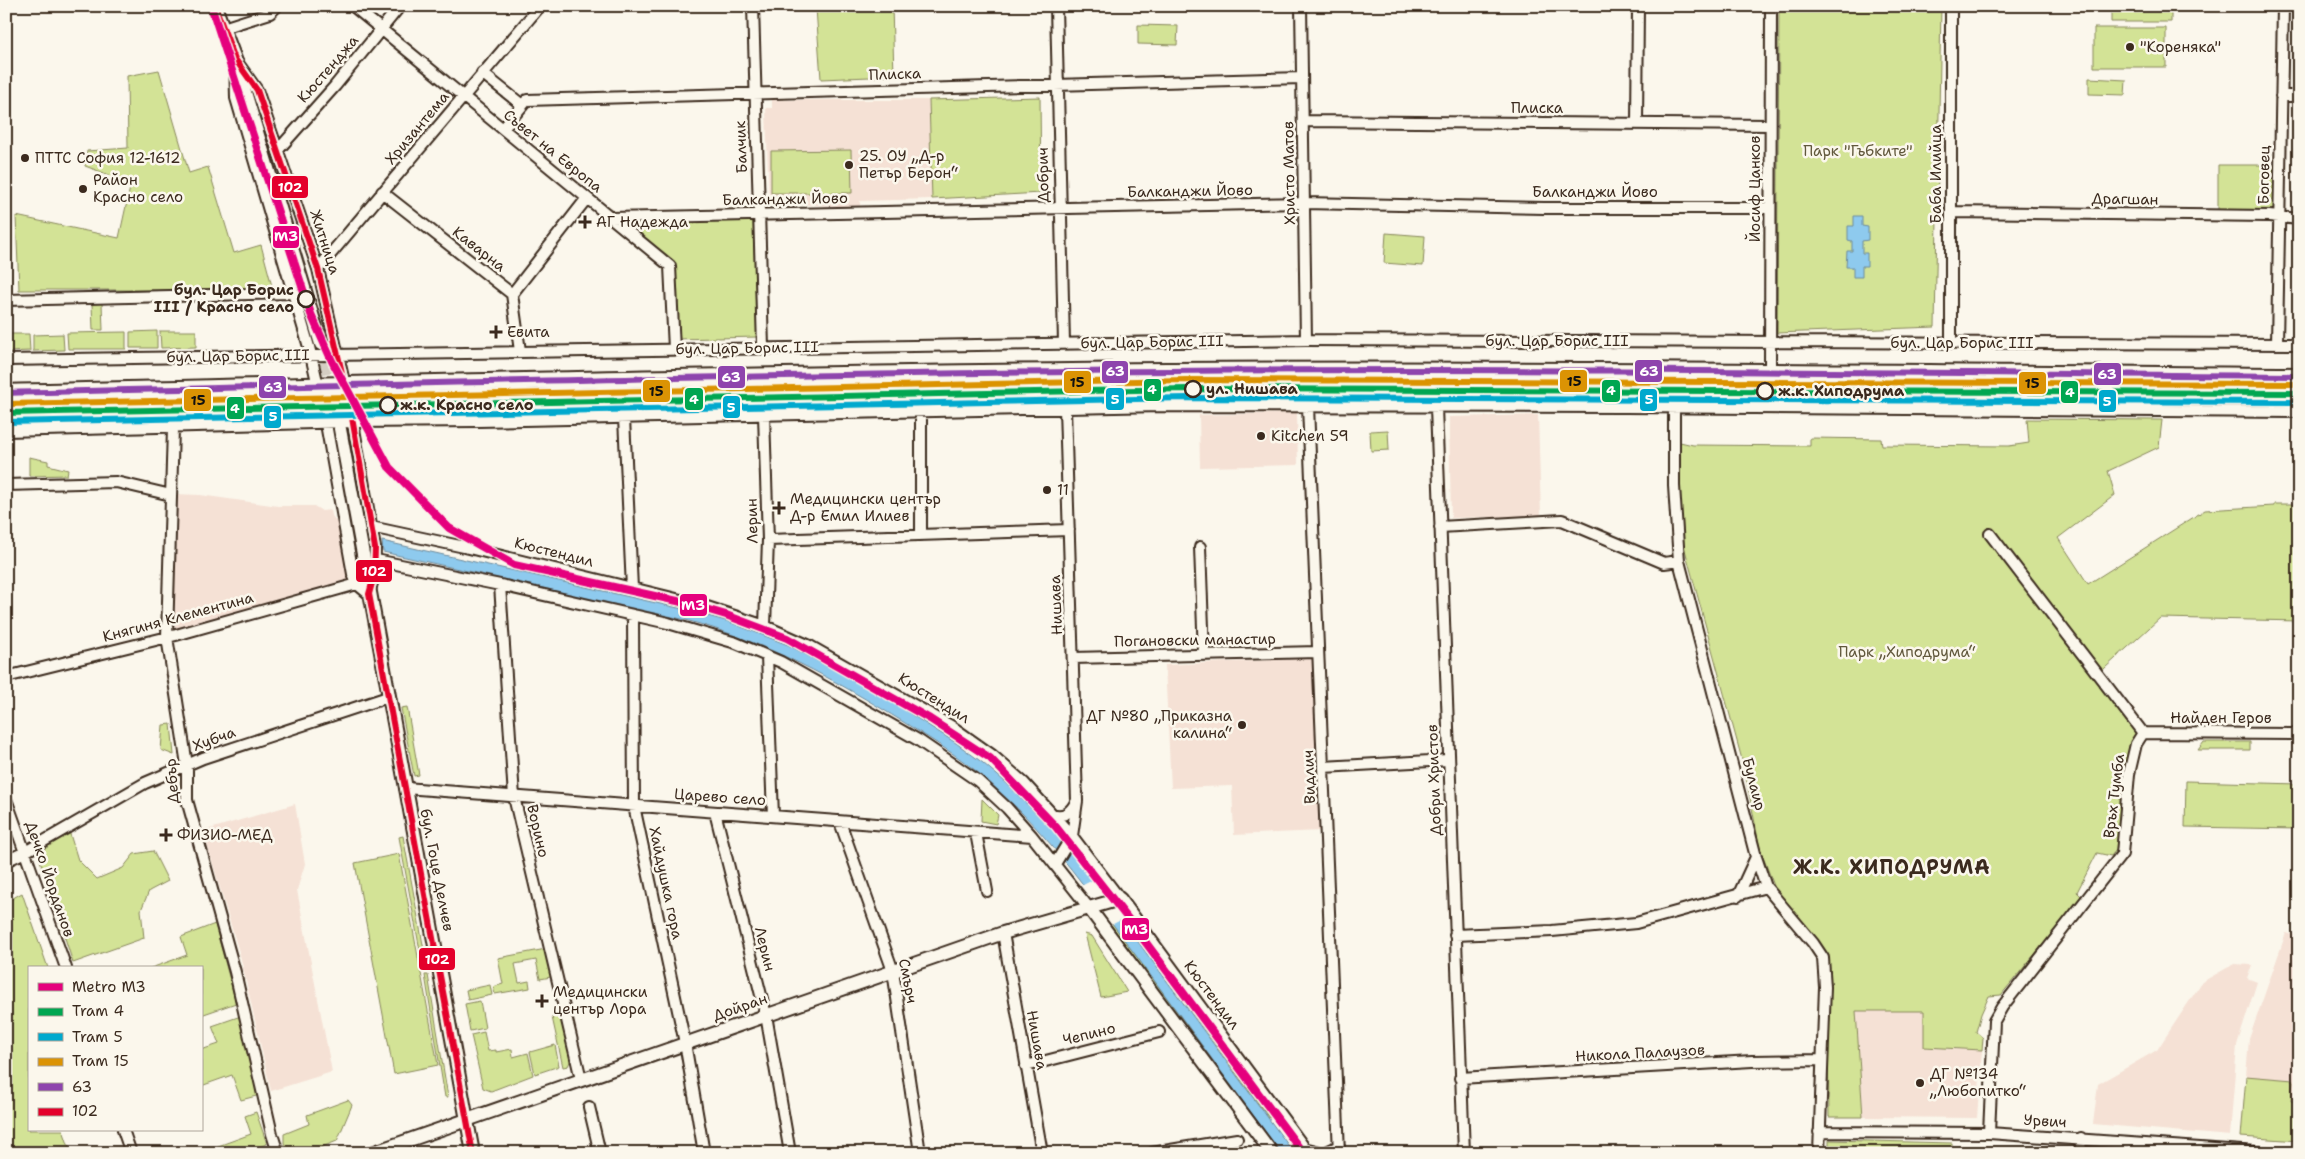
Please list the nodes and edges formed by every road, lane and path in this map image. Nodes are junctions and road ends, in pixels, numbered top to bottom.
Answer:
1 (215, 6) edge
2 (277, 6) edge
3 (353, 6) edge
4 (400, 6) edge
5 (540, 6) edge
6 (752, 6) edge
7 (1056, 6) edge
8 (1301, 6) edge
9 (1638, 6) edge
10 (1771, 6) edge
11 (1951, 6) edge
12 (2283, 6) edge
13 (223, 28) junction
14 (381, 30) junction
15 (235, 59) junction
16 (482, 73) junction
17 (1302, 78) junction
18 (1056, 85) junction
19 (754, 93) junction
20 (463, 96) junction
21 (2281, 96) junction
22 (2299, 96) edge
23 (522, 105) junction
24 (1303, 121) junction
25 (1637, 124) junction
26 (1770, 125) junction
27 (503, 129) junction
28 (278, 150) junction
29 (382, 192) junction
30 (587, 198) junction
31 (1304, 203) junction
32 (1059, 208) junction
33 (1770, 208) junction
34 (1951, 212) junction
35 (758, 215) junction
36 (2279, 216) junction
37 (611, 218) junction
38 (2299, 219) edge
39 (318, 269) junction
40 (294, 294) junction
41 (512, 294) junction
42 (6, 300) edge
43 (1306, 340) junction
44 (1770, 342) junction
45 (1064, 343) junction
46 (1951, 343) junction
47 (321, 344) tunnel mouth
48 (2277, 344) junction
49 (2299, 344) edge
50 (762, 348) junction
51 (674, 349) junction
52 (520, 351) junction
53 (311, 355) junction
54 (338, 355) junction
55 (6, 360) edge
56 (1770, 372) junction
57 (2299, 376) edge
58 (318, 386) junction
59 (344, 386) junction
60 (6, 393) edge
61 (1308, 406) junction
62 (1436, 407) junction
63 (1065, 408) junction
64 (1674, 408) junction
65 (921, 412) junction
66 (2299, 412) edge
67 (764, 415) junction
68 (624, 418) junction
69 (352, 422) junction
70 (325, 423) junction
71 (173, 428) junction
72 (340, 429) tunnel mouth
73 (6, 431) edge
74 (6, 485) edge
75 (171, 495) junction
76 (371, 527) junction
77 (1440, 528) junction
78 (1069, 530) junction
79 (1990, 534) dead end
80 (921, 535) junction
81 (768, 540) junction
82 (1200, 547) dead end
83 (376, 560) junction
84 (1679, 561) junction
85 (357, 584) junction
86 (500, 585) junction
87 (632, 588) junction
88 (369, 594) junction
89 (633, 615) junction
90 (765, 626) junction
91 (168, 637) junction
92 (1318, 652) junction
93 (1204, 655) junction
94 (767, 656) junction
95 (1072, 658) junction
96 (6, 677) edge
97 (388, 697) junction
98 (2144, 733) junction
99 (2299, 734) edge
100 (1448, 760) junction
101 (187, 765) junction
102 (1323, 766) junction
103 (405, 788) junction
104 (514, 797) junction
105 (6, 800) edge
106 (1077, 801) junction
107 (634, 806) junction
108 (715, 812) junction
109 (1052, 814) junction
110 (773, 816) junction
111 (840, 822) junction
112 (976, 833) junction
113 (1032, 836) junction
114 (1071, 837) junction
115 (25, 852) junction
116 (1756, 857) junction
117 (6, 861) edge
118 (1056, 862) junction
119 (1766, 887) junction
120 (987, 891) dead end
121 (1738, 896) junction
122 (1118, 900) junction
123 (1092, 908) junction
124 (1003, 933) junction
125 (1454, 935) junction
126 (65, 966) edge
127 (893, 971) junction
128 (766, 1015) junction
129 (1158, 1032) dead end
130 (685, 1043) junction
131 (1822, 1060) junction
132 (1026, 1066) junction
133 (1460, 1078) junction
134 (581, 1079) junction
135 (589, 1107) dead end
136 (467, 1119) junction
137 (124, 1132) edge
138 (1819, 1132) junction
139 (1989, 1133) junction
140 (2080, 1138) junction
141 (1237, 1139) dead end
142 (1339, 1149) edge
143 (1306, 1150) edge
144 (2201, 1150) edge
145 (131, 1153) edge
146 (278, 1153) edge
147 (372, 1153) edge
148 (473, 1153) edge
149 (600, 1153) edge
150 (704, 1153) edge
151 (790, 1153) edge
152 (920, 1153) edge
153 (1042, 1153) edge
154 (1152, 1153) edge
155 (1272, 1153) edge
156 (1464, 1153) edge
157 (1819, 1153) edge
158 (2080, 1153) edge
159 (2270, 1153) edge

1 - 13 street, Житница
2 - 13 street
3 - 14 street, Съвет на Европа
4 - 14 street, Кюстенджа
5 - 16 street, Хризантема
6 - 19 street, Балчик
7 - 18 street, Добрич
8 - 17 street, Христо Матов
9 - 25 street
10 - 26 street, Йосиф Цанков
11 - 34 street, Баба Илийца
12 - 21 street, Боговец
13 - 15 street, Житница
14 - 20 street, Съвет на Европа
14 - 28 street, Кюстенджа
15 - 28 street, Житница
15 - 40 street, Житница
15 - 47 street, Житница
16 - 20 street, Хризантема
16 - 23 street
17 - 18 street, Плиска
17 - 24 street, Христо Матов
18 - 19 street, Плиска
18 - 32 street, Добрич
19 - 23 street, Плиска
19 - 35 street, Балчик
20 - 27 street, Съвет на Европа
20 - 29 street, Хризантема
21 - 22 street
21 - 36 street, Боговец
23 - 27 street
24 - 25 street, Плиска
24 - 31 street, Христо Матов
25 - 26 street, Плиска
26 - 33 street, Йосиф Цанков
27 - 30 street, Съвет на Европа
28 - 39 street, Житница
29 - 39 street, Хризантема
29 - 41 street, Каварна
30 - 37 street, Съвет на Европа
30 - 41 street
31 - 32 street, Балканджи Йово
31 - 33 street, Балканджи Йово
31 - 43 street, Христо Матов
32 - 35 street, Балканджи Йово
32 - 45 street, Добрич
33 - 44 street, Йосиф Цанков
34 - 36 street, Драгшан
34 - 46 street, Баба Илийца
35 - 37 street, Балканджи Йово
35 - 50 street, Балчик
36 - 38 street, Драгшан
36 - 48 street, Боговец
37 - 51 street, Съвет на Европа
39 - 54 street, Житница
40 - 42 street
40 - 53 street, Житница
41 - 52 street
43 - 44 street, бул. Цар Борис III
43 - 45 street, бул. Цар Борис III
44 - 46 street, бул. Цар Борис III
44 - 56 street, Йосиф Цанков
45 - 50 street, бул. Цар Борис III
46 - 48 street, бул. Цар Борис III
48 - 49 street, бул. Цар Борис III
50 - 51 street, бул. Цар Борис III
51 - 52 street, бул. Цар Борис III
52 - 54 street, бул. Цар Борис III
53 - 54 street, бул. Цар Борис III
53 - 55 street, бул. Цар Борис III
53 - 58 street, Житница
54 - 59 street, Житница
56 - 57 main road, бул. Цар Борис III
56 - 59 main road, бул. Цар Борис III
58 - 59 main road, бул. Цар Борис III
58 - 60 main road, бул. Цар Борис III
58 - 70 street
59 - 69 street, бул. Гоце Делчев
61 - 62 street
61 - 63 street
61 - 92 street, Видлич
62 - 64 street
62 - 77 street, Добри Христов
63 - 65 street
63 - 78 street, Нишава
64 - 66 street
64 - 84 street, Булаир
65 - 67 street
65 - 80 street
67 - 68 street
67 - 81 street, Лерин
68 - 69 street
68 - 87 street
69 - 70 street
69 - 76 street, бул. Гоце Делчев
70 - 71 street
70 - 85 street
71 - 73 street
71 - 75 street, Дебър
72 - 88 street, бул. Гоце Делчев
74 - 75 street
75 - 91 street, Дебър
76 - 83 street, бул. Гоце Делчев
76 - 87 street, Кюстендил
77 - 84 street
77 - 100 street, Добри Христов
78 - 80 street
78 - 95 street, Нишава
79 - 98 street
80 - 81 street
81 - 90 street, Лерин
82 - 93 street
83 - 86 street
83 - 88 street, бул. Гоце Делчев
84 - 116 street, Булаир
85 - 88 street
85 - 91 street, Княгиня Клементина
86 - 89 street
86 - 104 street, Ворино
87 - 90 street, Кюстендил
88 - 97 street, бул. Гоце Делчев
89 - 94 street
89 - 107 street, Хайдушка гора
90 - 109 street, Кюстендил
91 - 96 street, Княгиня Клементина
91 - 101 street, Дебър
92 - 93 street, Погановски манастир
92 - 102 street, Видлич
93 - 95 street, Погановски манастир
94 - 110 street
94 - 113 street
95 - 106 street, Нишава
97 - 101 street, Хубча
97 - 103 street, бул. Гоце Делчев
98 - 99 street, Найден Геров
98 - 139 street, Връх Тумба
100 - 102 street
100 - 125 street, Добри Христов
101 - 115 street, Хубча
101 - 146 street, Дебър
102 - 142 street, Видлич
103 - 104 street, Царево село
103 - 136 street, бул. Гоце Делчев
104 - 107 street, Царево село
104 - 134 street, Ворино
105 - 115 street, Дечко Йорданов
106 - 109 street
106 - 114 street, Нишава
107 - 108 street, Царево село
107 - 130 street, Хайдушка гора
108 - 110 street, Царево село
108 - 128 street, Лерин
109 - 114 street, Кюстендил
110 - 111 street, Царево село
111 - 112 street, Царево село
111 - 127 street, Смърч
112 - 113 street, Царево село
112 - 120 street
113 - 118 street
114 - 118 street, Нишава
114 - 122 street, Кюстендил
115 - 117 street, Хубча
115 - 126 street, Дечко Йорданов
116 - 119 street, Булаир
116 - 121 street
118 - 123 street
119 - 121 street
119 - 131 street, Булаир
121 - 125 street
122 - 123 street, Дойран
122 - 143 street, Кюстендил
123 - 124 street, Дойран
123 - 155 street
124 - 127 street, Дойран
124 - 132 street, Нишава
125 - 133 street, Добри Христов
127 - 128 street, Дойран
127 - 152 street, Смърч
128 - 130 street, Дойран
128 - 151 street, Лерин
129 - 132 street, Чепино
130 - 134 street, Дойран
130 - 150 street, Хайдушка гора
131 - 133 street, Никола Палаузов
131 - 138 street, Булаир
132 - 153 street, Нишава
133 - 156 street, Добри Христов
134 - 136 street, Дойран
135 - 149 street
136 - 147 street, Дойран
136 - 148 street, бул. Гоце Делчев
137 - 145 street
138 - 139 street, Урвич
138 - 157 street, Булаир
139 - 140 street, Урвич
140 - 144 street, Урвич
140 - 158 street
141 - 154 street
142 - 143 street, Видлич
144 - 159 street, Урвич

